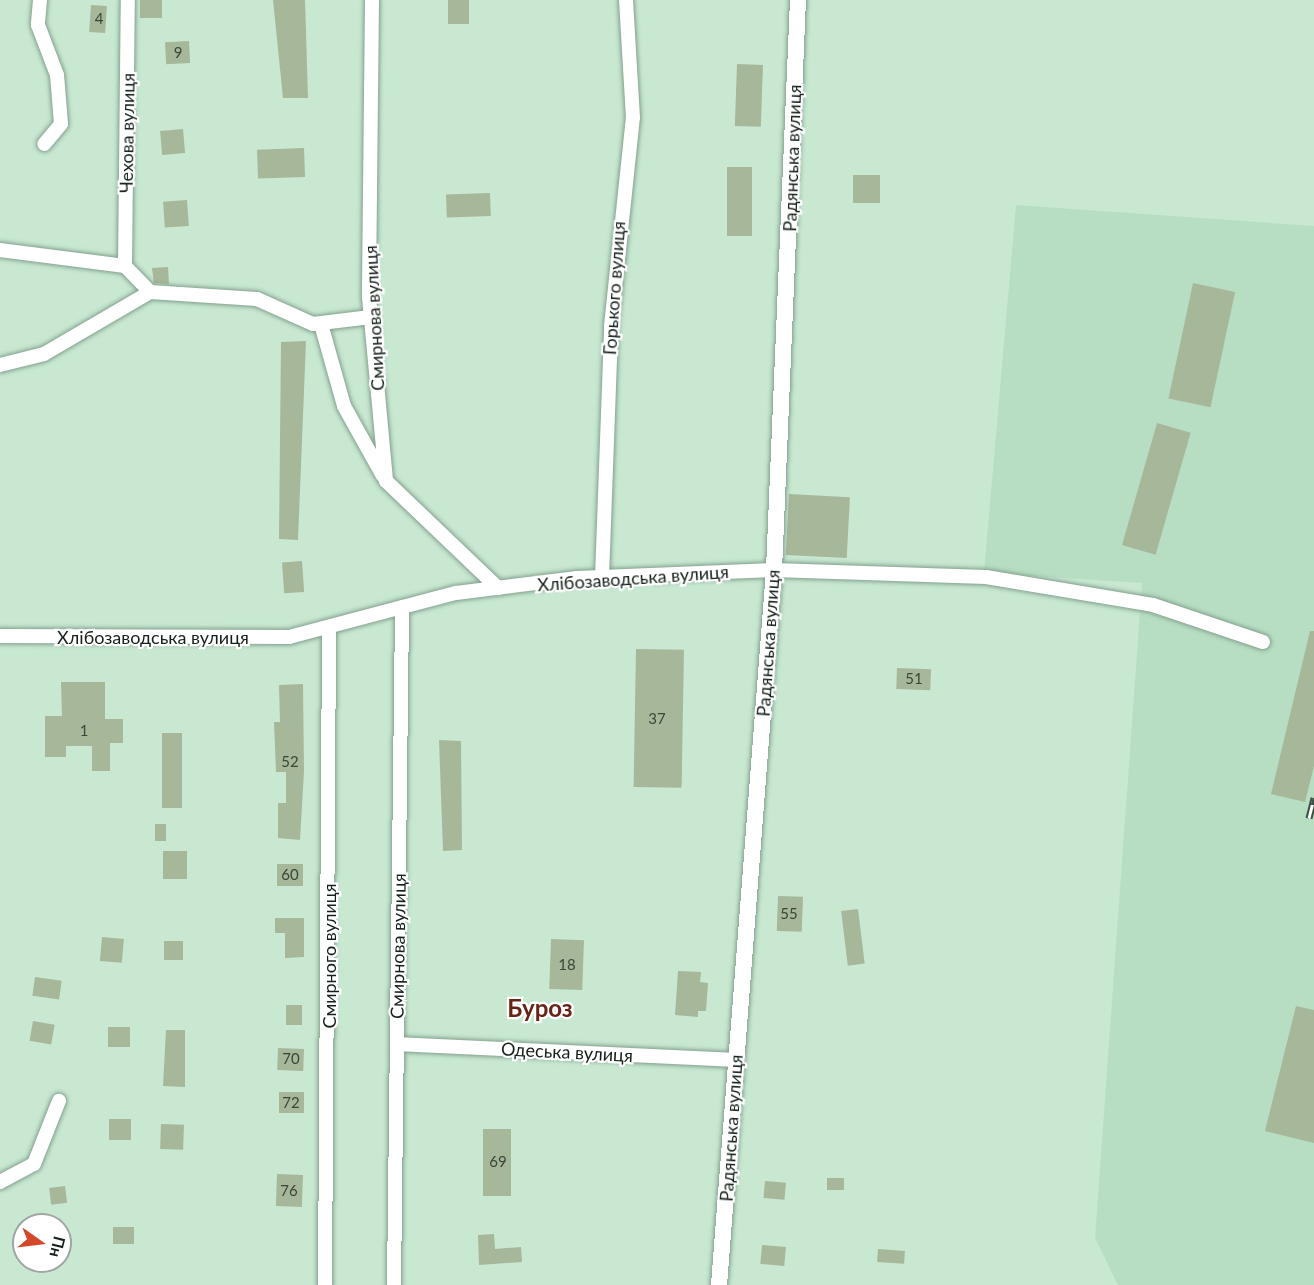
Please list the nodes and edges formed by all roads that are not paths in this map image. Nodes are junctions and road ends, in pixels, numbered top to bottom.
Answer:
1 (40, 0) edge
2 (128, 0) edge
3 (372, 0) edge
4 (627, 0) edge
5 (798, 0) edge
6 (44, 144) dead end
7 (0, 250) edge
8 (125, 266) junction
9 (150, 292) junction
10 (370, 317) junction
11 (321, 324) junction
12 (0, 365) edge
13 (386, 481) junction
14 (774, 570) junction
15 (602, 577) junction
16 (498, 588) junction
17 (402, 607) junction
18 (329, 627) junction
19 (0, 636) edge
20 (1263, 642) dead end
21 (397, 1044) junction
22 (736, 1060) junction
23 (59, 1101) dead end
24 (0, 1182) edge
25 (325, 1285) edge
26 (394, 1285) edge
27 (719, 1285) edge

1 - 6 street
2 - 8 street, Чехова вулиця
3 - 10 street, Смирнова вулиця
4 - 15 street, Горького вулиця
5 - 14 street, Радянська вулиця
7 - 8 street
8 - 9 street
9 - 11 street
9 - 12 street
10 - 11 street
10 - 13 street, Смирнова вулиця
11 - 13 street
13 - 16 street
14 - 15 street, Хлібозаводська вулиця
14 - 20 street, Хлібозаводська вулиця
14 - 22 street, Радянська вулиця
15 - 16 street, Хлібозаводська вулиця
16 - 17 street, Хлібозаводська вулиця
17 - 18 street, Хлібозаводська вулиця
17 - 21 street, Смирнова вулиця
18 - 19 street, Хлібозаводська вулиця
18 - 25 street, Смирного вулиця
21 - 22 street, Одеська вулиця
21 - 26 street, Смирнова вулиця
22 - 27 street, Радянська вулиця
23 - 24 street

